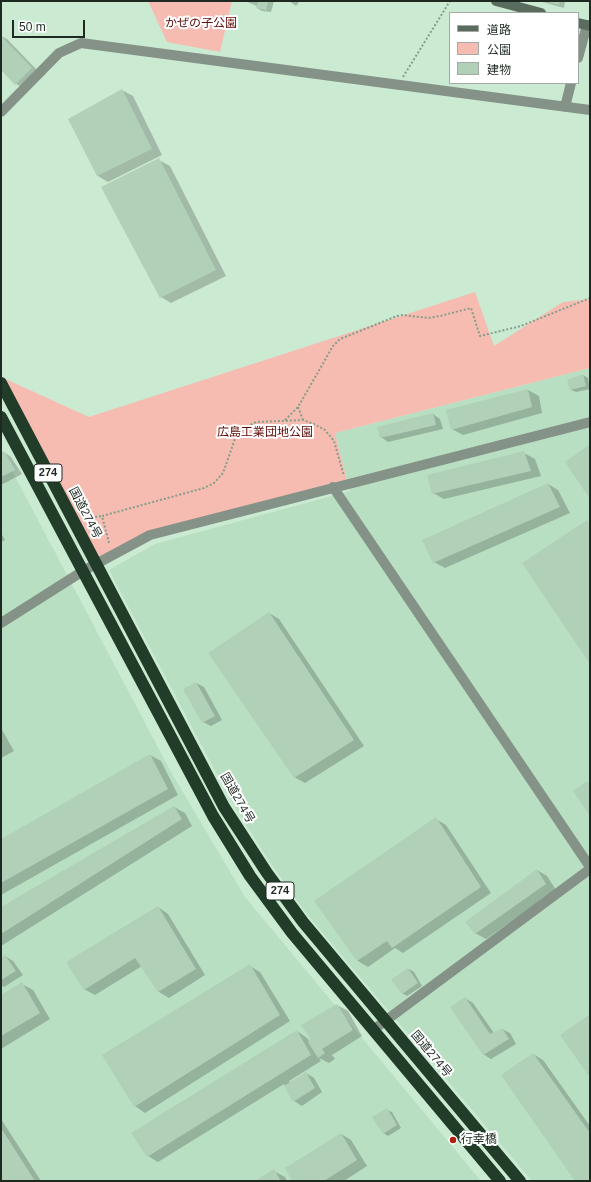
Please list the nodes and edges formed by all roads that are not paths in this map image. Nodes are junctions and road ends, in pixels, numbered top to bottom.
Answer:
1 (496, 1) edge
2 (537, 12) edge
3 (585, 25) edge
4 (579, 53) edge
5 (571, 84) edge
6 (565, 107) junction
7 (590, 110) edge
8 (1, 112) edge
9 (1, 383) edge
10 (1, 417) edge
11 (590, 422) edge
12 (333, 487) junction
13 (95, 564) junction
14 (83, 571) junction
15 (1, 623) edge
16 (590, 868) edge
17 (385, 1021) junction
18 (373, 1030) junction
19 (500, 1181) edge
20 (520, 1181) edge

1 - 2 street
3 - 4 street
5 - 6 street
6 - 7 street
6 - 8 street
9 - 13 highway, 国道274号 / 274
10 - 14 highway, 274
11 - 12 street
12 - 13 street
12 - 16 street
13 - 14 street
13 - 17 highway, 国道274号 / 274
14 - 15 street
14 - 18 highway, 274
16 - 17 street
17 - 18 street
17 - 20 highway, 国道274号 / 274
18 - 19 highway, 274

